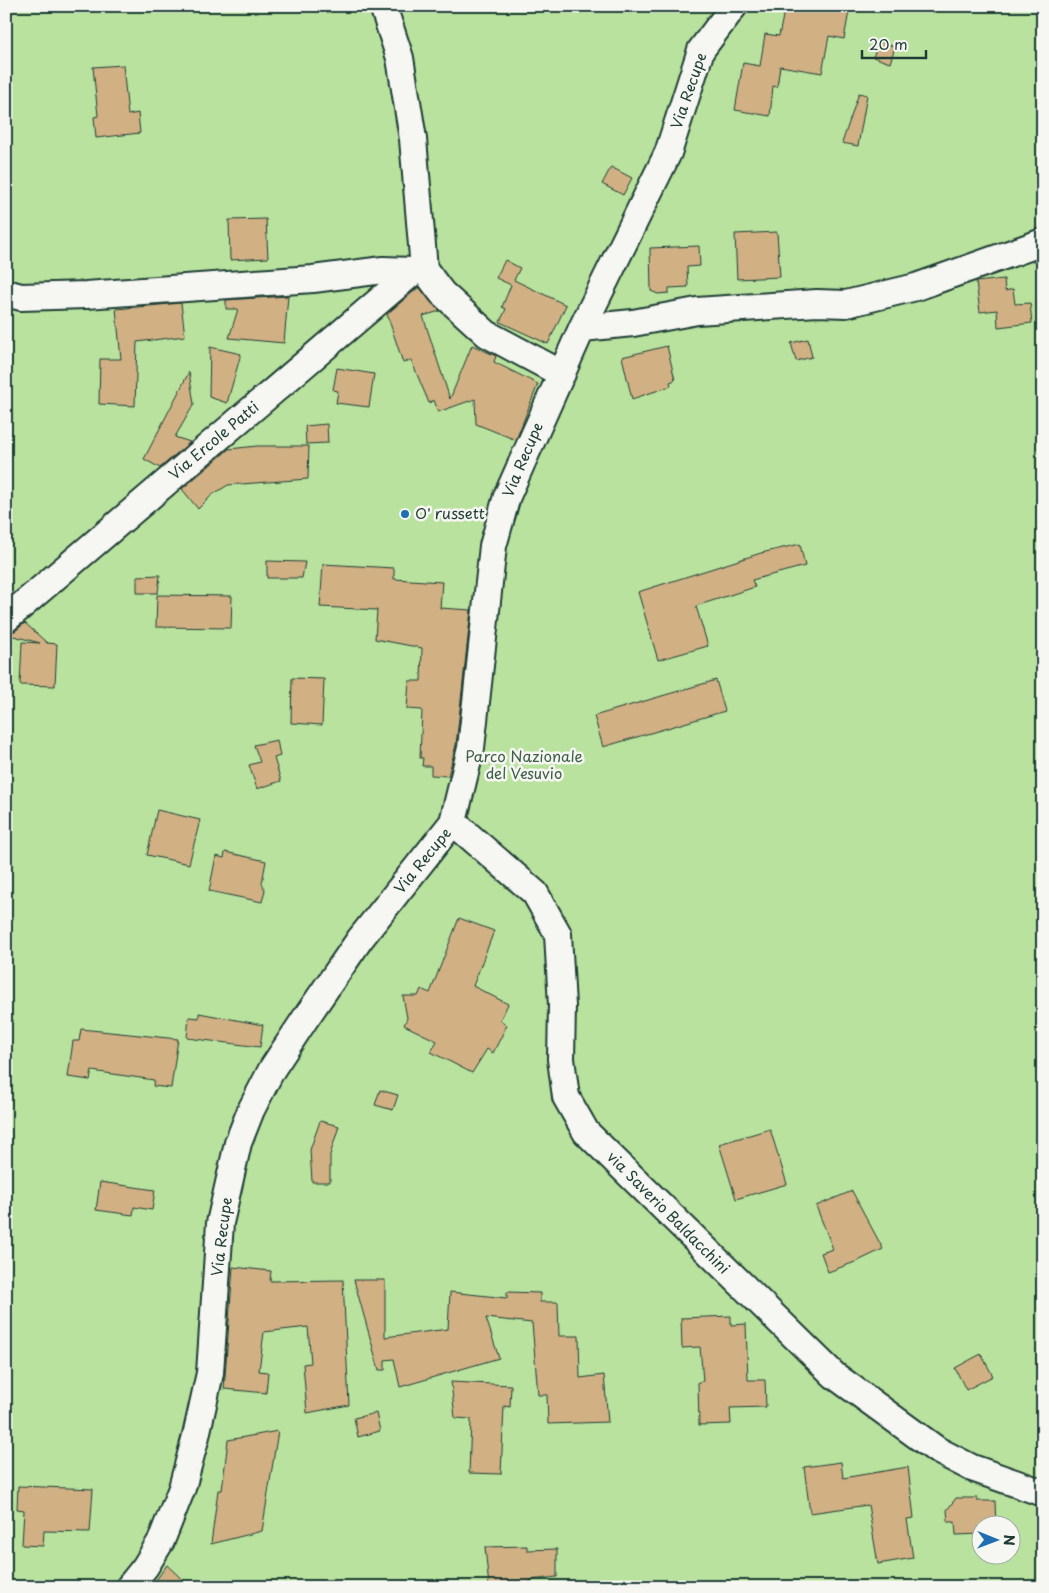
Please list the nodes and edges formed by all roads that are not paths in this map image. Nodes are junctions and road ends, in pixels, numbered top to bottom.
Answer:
1 (383, 6) edge
2 (734, 6) edge
3 (1043, 242) edge
4 (419, 270) junction
5 (6, 293) edge
6 (582, 328) junction
7 (562, 374) junction
8 (6, 619) edge
9 (453, 822) junction
10 (1043, 1493) edge
11 (129, 1587) edge

1 - 4 street
2 - 6 street, Via Recupe
3 - 6 street
4 - 5 street
4 - 7 street
4 - 8 street, Via Ercole Patti
6 - 7 street, Via Recupe
7 - 9 street, Via Recupe
9 - 10 street, via Saverio Baldacchini
9 - 11 street, Via Recupe

